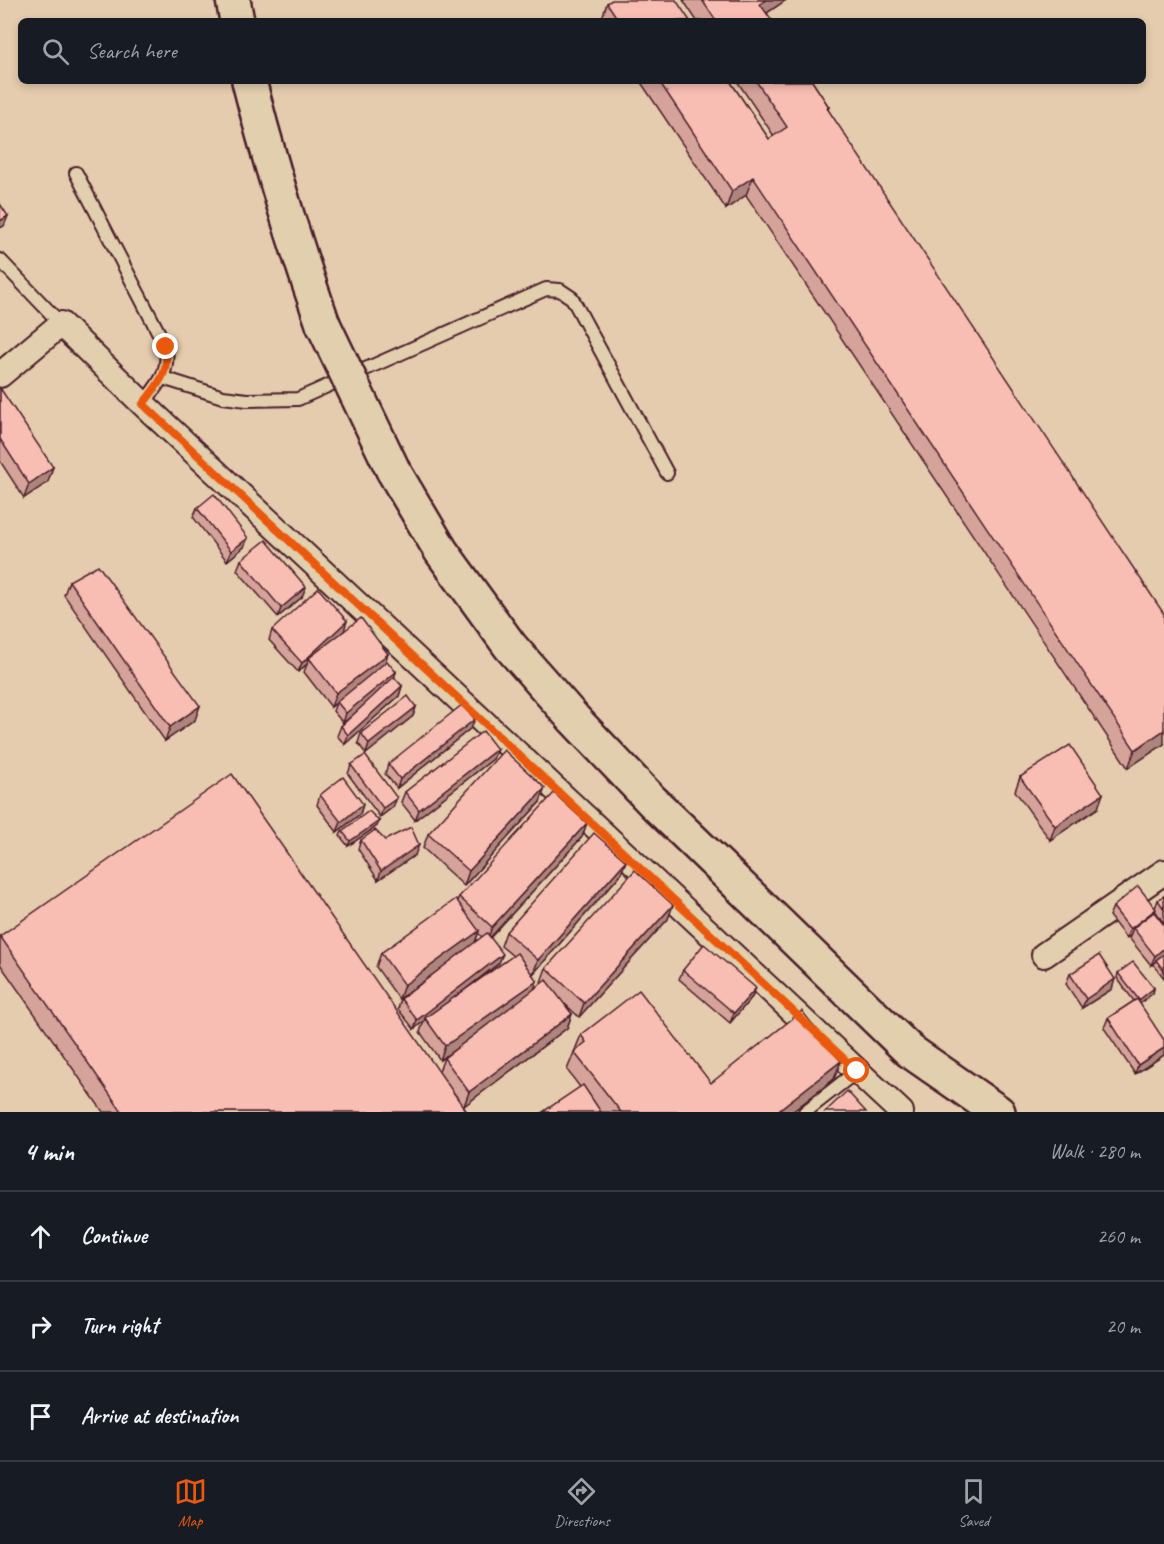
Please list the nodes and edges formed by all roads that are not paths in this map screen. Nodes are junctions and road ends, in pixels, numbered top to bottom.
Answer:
1 (233, 0) edge
2 (236, 18) edge
3 (250, 84) edge
4 (76, 173) dead end
5 (0, 260) edge
6 (61, 324) junction
7 (0, 375) edge
8 (163, 378) junction
9 (143, 404) junction
10 (667, 473) dead end
11 (1164, 872) edge
12 (1044, 955) dead end
13 (857, 1071) junction
14 (805, 1112) edge
15 (902, 1112) edge
16 (998, 1112) edge

1 - 2 main road
3 - 16 main road, bridge
4 - 8 lane
5 - 6 lane
6 - 7 street
6 - 9 street
8 - 9 lane
8 - 10 lane
9 - 13 street
11 - 12 street
13 - 14 lane
13 - 15 street

